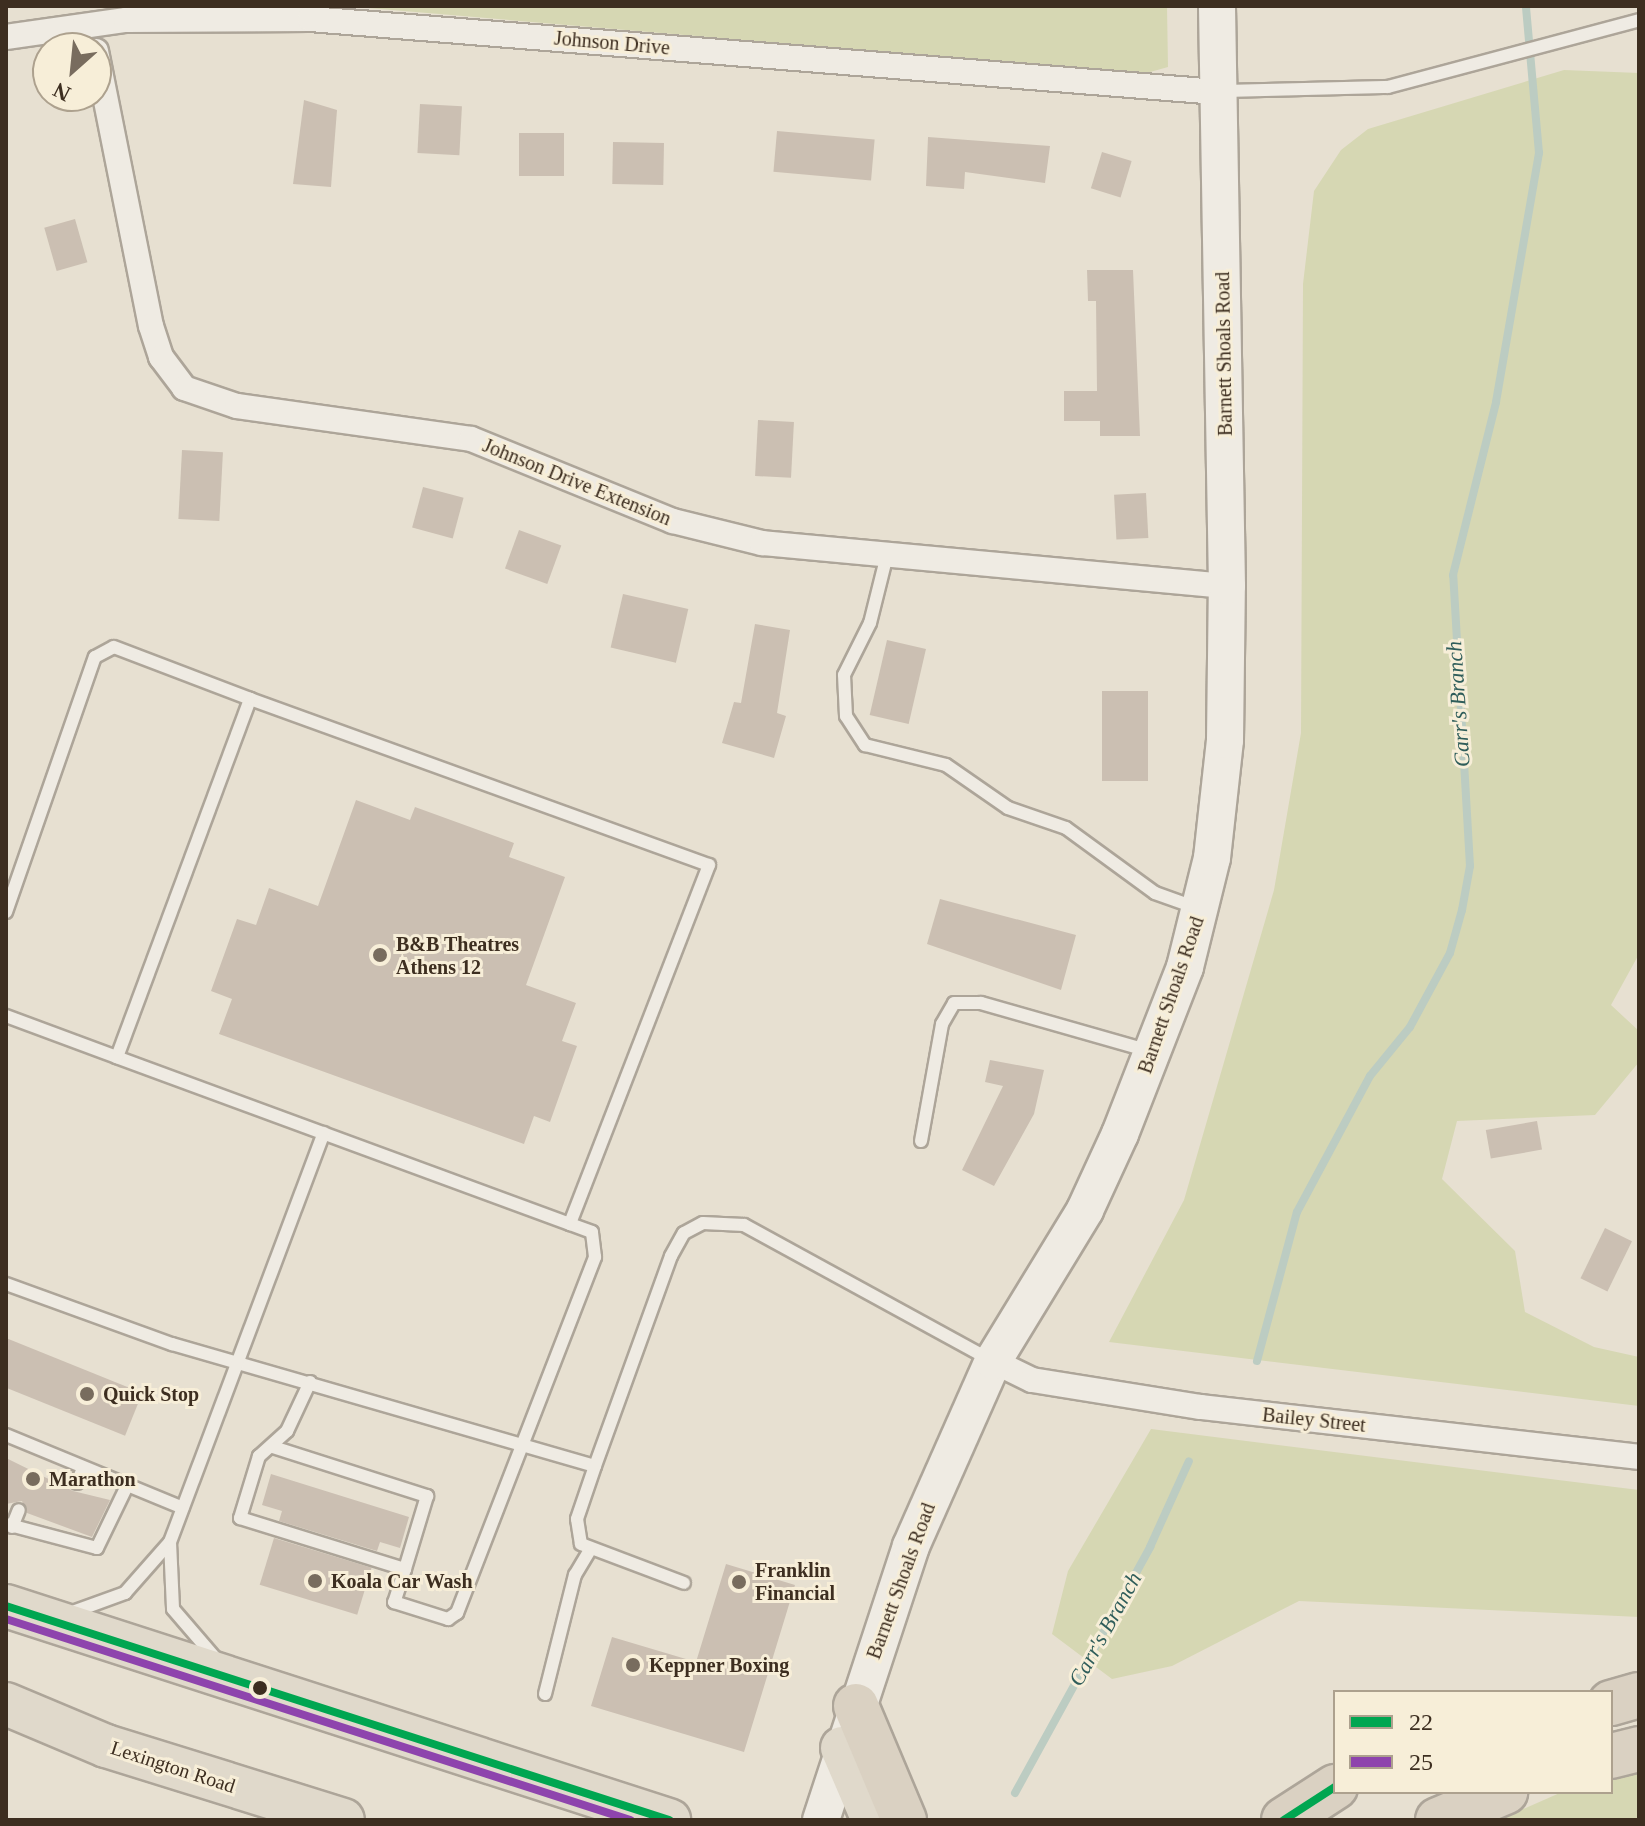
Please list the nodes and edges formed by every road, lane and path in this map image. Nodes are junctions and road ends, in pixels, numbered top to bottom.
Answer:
1 (1217, 6) edge
2 (205, 12) edge
3 (1639, 20) edge
4 (112, 36) edge
5 (6, 37) edge
6 (32, 38) edge
7 (1218, 92) junction
8 (107, 112) edge
9 (887, 555) junction
10 (1227, 586) junction
11 (250, 699) junction
12 (1200, 910) junction
13 (6, 912) edge
14 (6, 1016) edge
15 (1153, 1051) junction
16 (117, 1057) junction
17 (324, 1133) junction
18 (921, 1141) dead end
19 (570, 1224) junction
20 (6, 1284) edge
21 (993, 1361) junction
22 (237, 1363) junction
23 (310, 1382) junction
24 (6, 1435) edge
25 (522, 1445) junction
26 (273, 1447) junction
27 (1639, 1457) edge
28 (595, 1466) junction
29 (83, 1468) junction
30 (77, 1483) dead end
31 (127, 1486) junction
32 (183, 1508) junction
33 (19, 1510) dead end
34 (9, 1526) edge
35 (58, 1526) dead end
36 (52, 1540) junction
37 (170, 1542) junction
38 (588, 1553) junction
39 (405, 1569) junction
40 (684, 1583) dead end
41 (23, 1614) edge
42 (251, 1690) junction
43 (545, 1694) dead end
44 (1639, 1695) edge
45 (1613, 1702) edge
46 (6, 1704) edge
47 (856, 1706) junction
48 (842, 1748) junction
49 (1639, 1749) edge
50 (1613, 1756) edge
51 (1333, 1788) edge
52 (1500, 1794) edge
53 (343, 1820) edge
54 (669, 1820) edge
55 (821, 1820) edge
56 (873, 1820) edge
57 (904, 1820) edge
58 (1284, 1820) edge
59 (1438, 1820) edge

1 - 7 main road, Barnett Shoals Road
2 - 4 street, Johnson Drive
2 - 7 street, Johnson Drive
3 - 7 lane
5 - 6 street, Johnson Drive
7 - 10 main road, Barnett Shoals Road
8 - 9 street, Johnson Drive Extension
9 - 10 street, Johnson Drive Extension
9 - 12 lane
10 - 12 main road, Barnett Shoals Road
11 - 13 lane
11 - 16 lane
11 - 19 lane
12 - 15 main road, Barnett Shoals Road
14 - 16 lane
15 - 18 lane
15 - 21 main road, Barnett Shoals Road
16 - 17 lane
17 - 19 lane
17 - 22 lane
19 - 25 lane
20 - 22 lane
21 - 27 street, Bailey Street
21 - 28 lane
21 - 47 main road, Barnett Shoals Road
22 - 23 lane
22 - 32 lane
23 - 25 lane
23 - 26 lane
24 - 29 lane
25 - 28 lane
25 - 39 lane
26 - 39 lane
26 - 39 lane
28 - 38 lane
29 - 30 lane
29 - 31 lane
31 - 32 lane
31 - 36 lane
32 - 37 lane
33 - 34 lane
34 - 36 lane
35 - 36 lane
37 - 41 lane
37 - 42 lane
38 - 40 lane
38 - 43 lane
41 - 42 highway
42 - 54 highway
44 - 45 highway
46 - 53 highway, Lexington Road
47 - 48 main road, Barnett Shoals Road
47 - 57 highway
48 - 55 main road, Barnett Shoals Road
48 - 56 highway
49 - 50 highway
51 - 58 highway
52 - 59 highway

